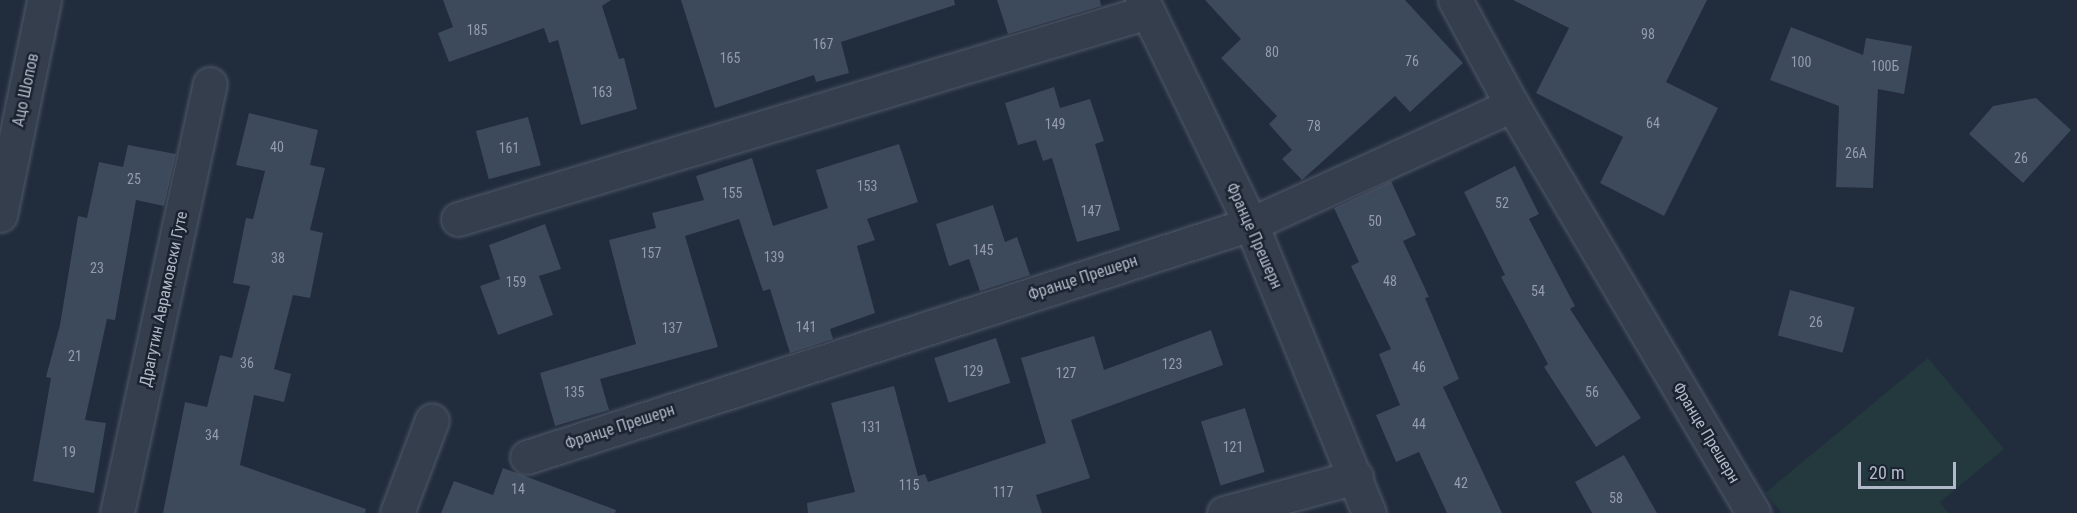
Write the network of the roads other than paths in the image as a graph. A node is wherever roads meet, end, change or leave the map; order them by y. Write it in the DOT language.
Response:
graph roads {
  1 [pos="44,0"];
  2 [pos="1455,0"];
  3 [pos="1145,6"];
  4 [pos="210,84"];
  5 [pos="1512,105"];
  6 [pos="0,215"];
  7 [pos="458,219"];
  8 [pos="1251,224"];
  9 [pos="432,420"];
  10 [pos="527,457"];
  11 [pos="1356,477"];
  12 [pos="117,513"];
  13 [pos="397,513"];
  14 [pos="1224,513"];
  15 [pos="1370,513"];
  16 [pos="1753,513"];
  1 -- 6 [label="street, Ацо Шопов"];
  2 -- 5 [label="street"];
  3 -- 7 [label="street"];
  3 -- 8 [label="street, Францe Прешерн"];
  4 -- 12 [label="street, Драгутин Аврамовски Гуте"];
  5 -- 8 [label="street, Франце Прешерн"];
  5 -- 16 [label="street, Францe Прешерн"];
  8 -- 10 [label="street, Франце Прешерн"];
  8 -- 11 [label="street, Францe Прешерн"];
  9 -- 13 [label="street"];
  11 -- 14 [label="street"];
  11 -- 15 [label="street, Францe Прешерн"];
}
